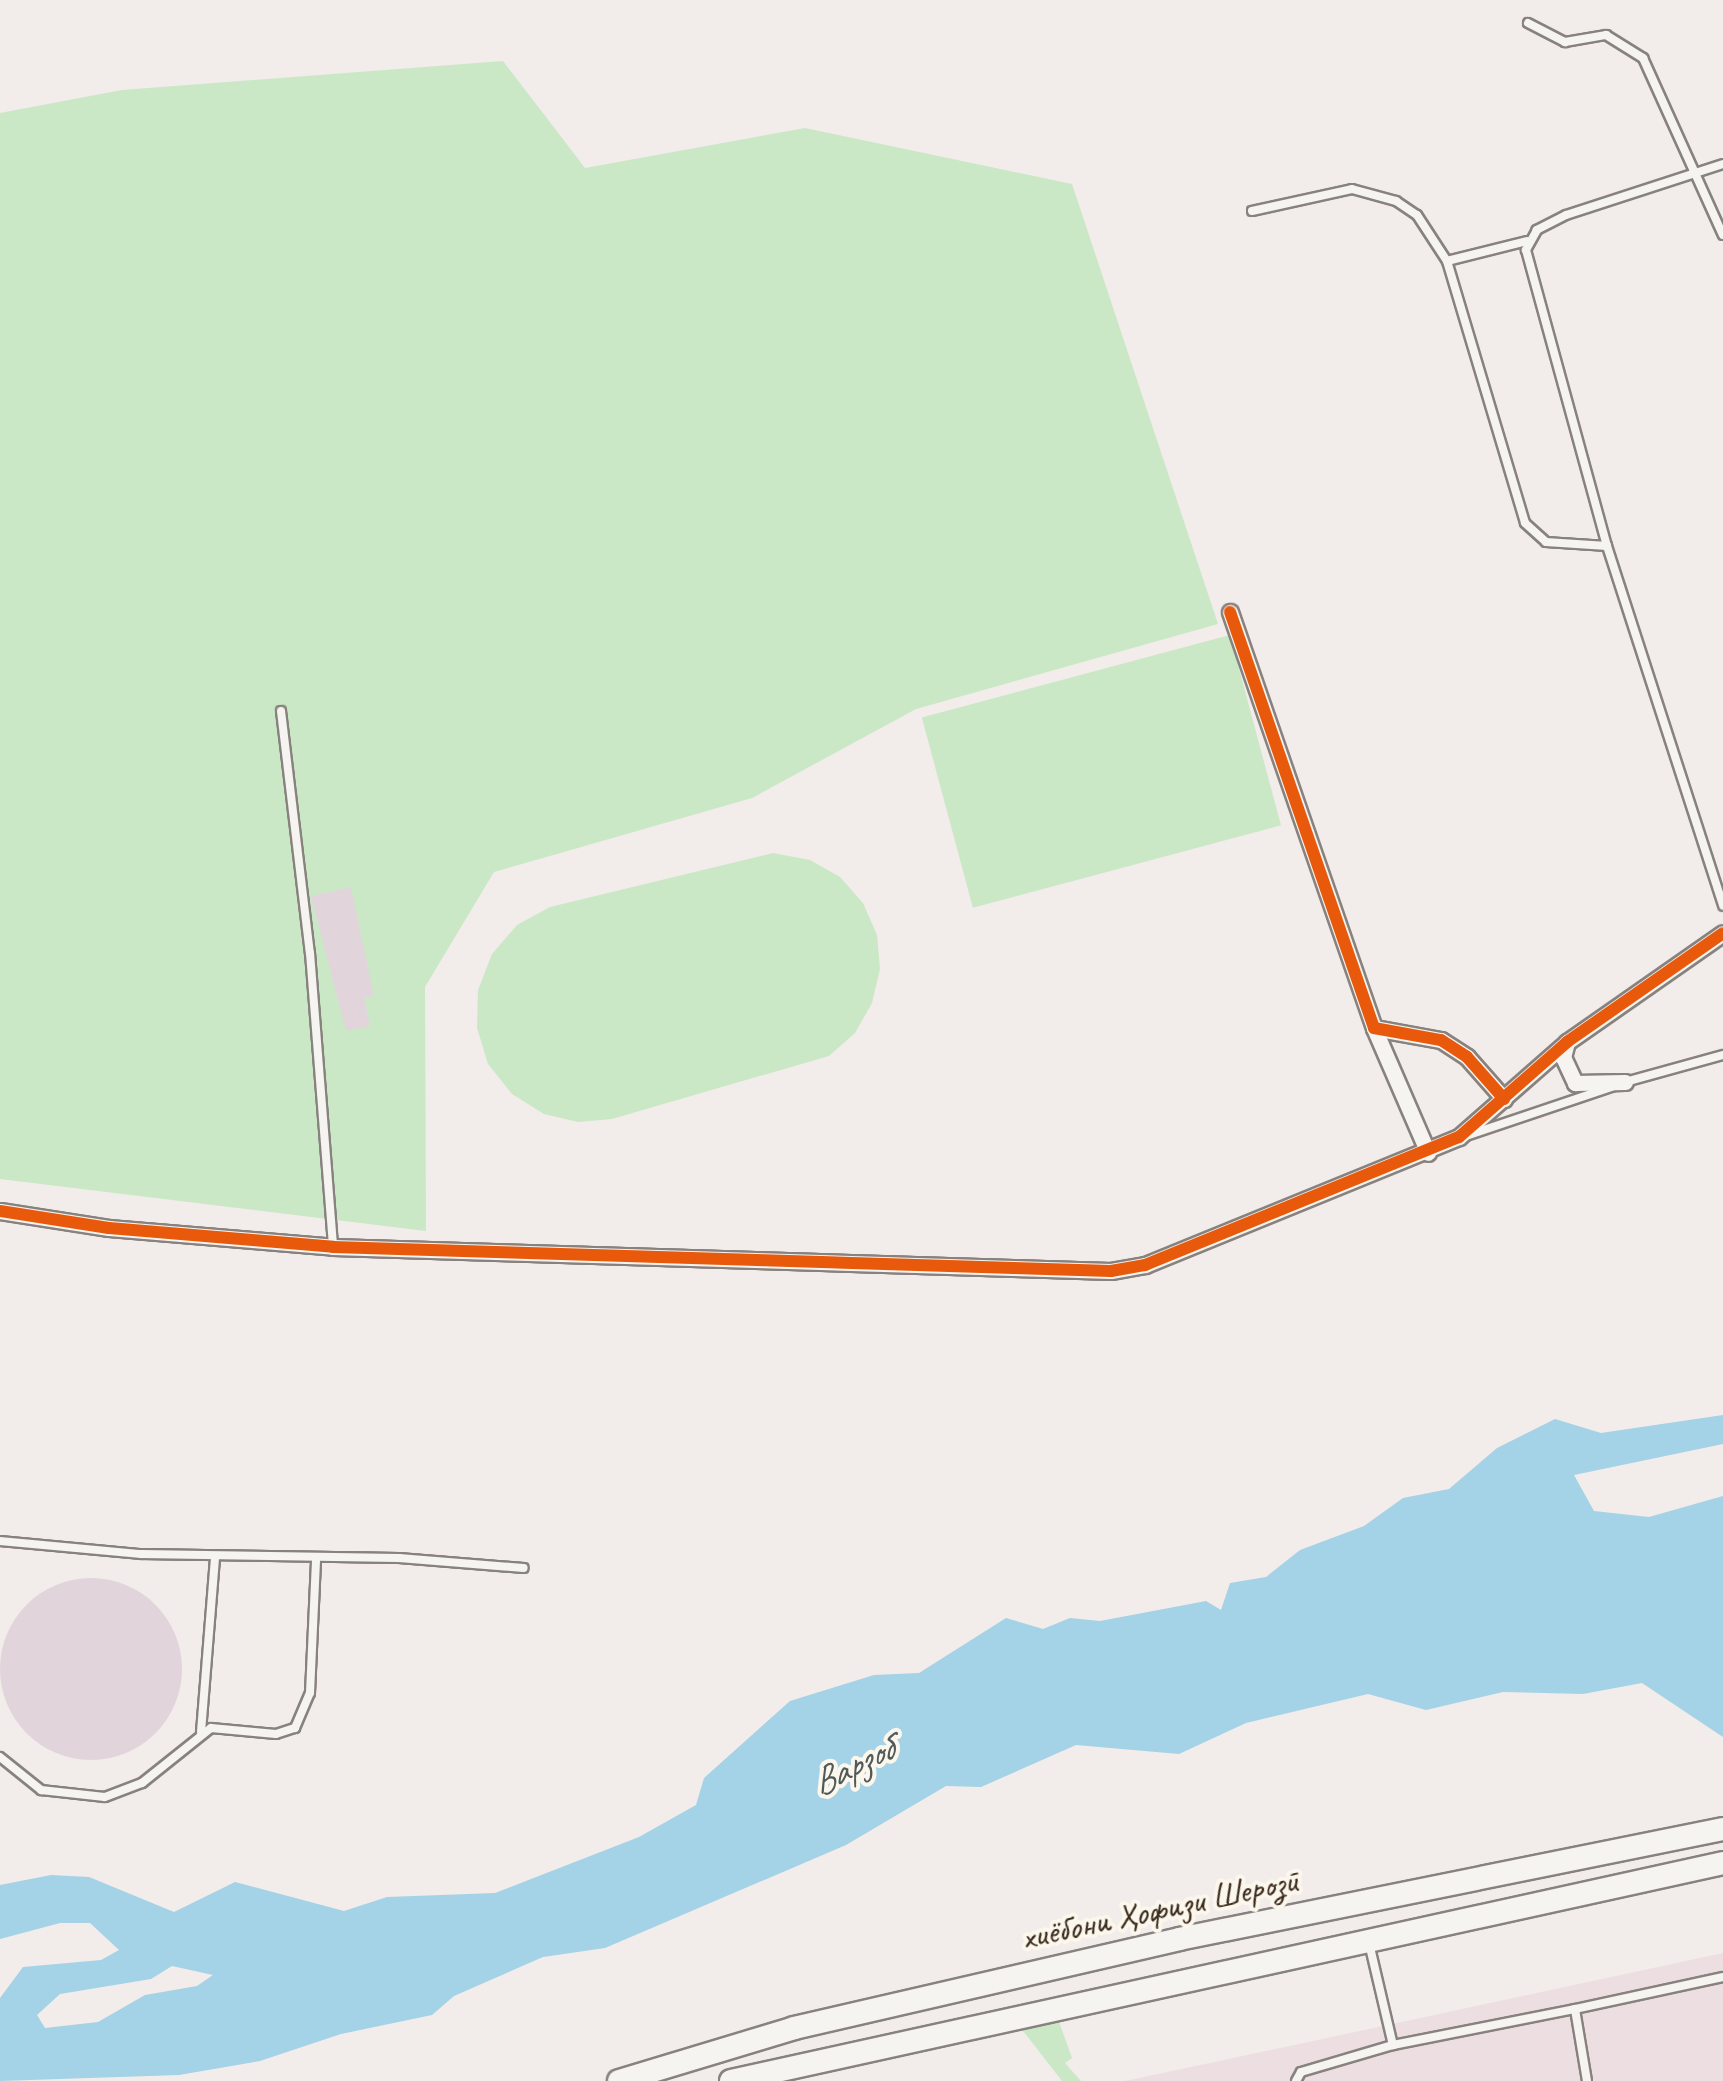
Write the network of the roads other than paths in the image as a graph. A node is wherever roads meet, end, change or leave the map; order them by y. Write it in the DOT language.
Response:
graph roads {
  1 [pos="1528,23"];
  2 [pos="1723,164"];
  3 [pos="1699,172"];
  4 [pos="1252,210"];
  5 [pos="1723,235"];
  6 [pos="1527,241"];
  7 [pos="1447,261"];
  8 [pos="1607,546"];
  9 [pos="1230,612"];
  10 [pos="281,711"];
  11 [pos="1723,906"];
  12 [pos="1723,934"];
  13 [pos="1374,1028"];
  14 [pos="1567,1042"];
  15 [pos="1723,1055"];
  16 [pos="1625,1082"];
  17 [pos="1504,1099"];
  18 [pos="1460,1138"];
  19 [pos="1428,1153"];
  20 [pos="0,1210"];
  21 [pos="333,1247"];
  22 [pos="0,1541"];
  23 [pos="215,1557"];
  24 [pos="316,1560"];
  25 [pos="524,1568"];
  26 [pos="200,1732"];
  27 [pos="0,1757"];
  28 [pos="1723,1829"];
  29 [pos="1723,1864"];
  30 [pos="1368,1938"];
  31 [pos="1723,1977"];
  32 [pos="1575,2009"];
  33 [pos="794,2028"];
  34 [pos="1393,2045"];
  35 [pos="802,2065"];
  36 [pos="618,2081"];
  37 [pos="731,2081"];
  38 [pos="1296,2081"];
  39 [pos="1587,2081"];
  1 -- 3 [label="lane"];
  2 -- 3 [label="lane"];
  3 -- 5 [label="lane"];
  3 -- 6 [label="lane"];
  4 -- 7 [label="lane"];
  6 -- 7 [label="lane"];
  6 -- 8 [label="lane"];
  7 -- 8 [label="lane"];
  8 -- 11 [label="lane"];
  9 -- 13 [label="street"];
  10 -- 21 [label="lane"];
  12 -- 14 [label="street"];
  13 -- 17 [label="street"];
  13 -- 19 [label="street"];
  14 -- 16 [label="street"];
  14 -- 17 [label="street"];
  15 -- 16 [label="lane"];
  16 -- 18 [label="lane"];
  17 -- 18 [label="street"];
  18 -- 19 [label="street"];
  19 -- 21 [label="street"];
  20 -- 21 [label="street"];
  22 -- 23 [label="lane"];
  23 -- 24 [label="lane"];
  23 -- 26 [label="lane"];
  24 -- 25 [label="lane"];
  24 -- 26 [label="lane"];
  26 -- 27 [label="lane"];
  28 -- 33 [label="main road, хиёбони Ҳофизи Шерозӣ"];
  29 -- 30 [label="main road, хиёбони Ҳофизи Шерозӣ"];
  30 -- 34 [label="lane"];
  30 -- 35 [label="main road, хиёбони Ҳофизи Шерозӣ"];
  31 -- 32 [label="lane"];
  32 -- 34 [label="lane"];
  32 -- 39 [label="lane"];
  33 -- 35 [label="main road"];
  33 -- 36 [label="main road, хиёбони Ҳофизи Шерозӣ"];
  34 -- 38 [label="lane"];
  35 -- 37 [label="main road, хиёбони Ҳофизи Шерозӣ"];
}
